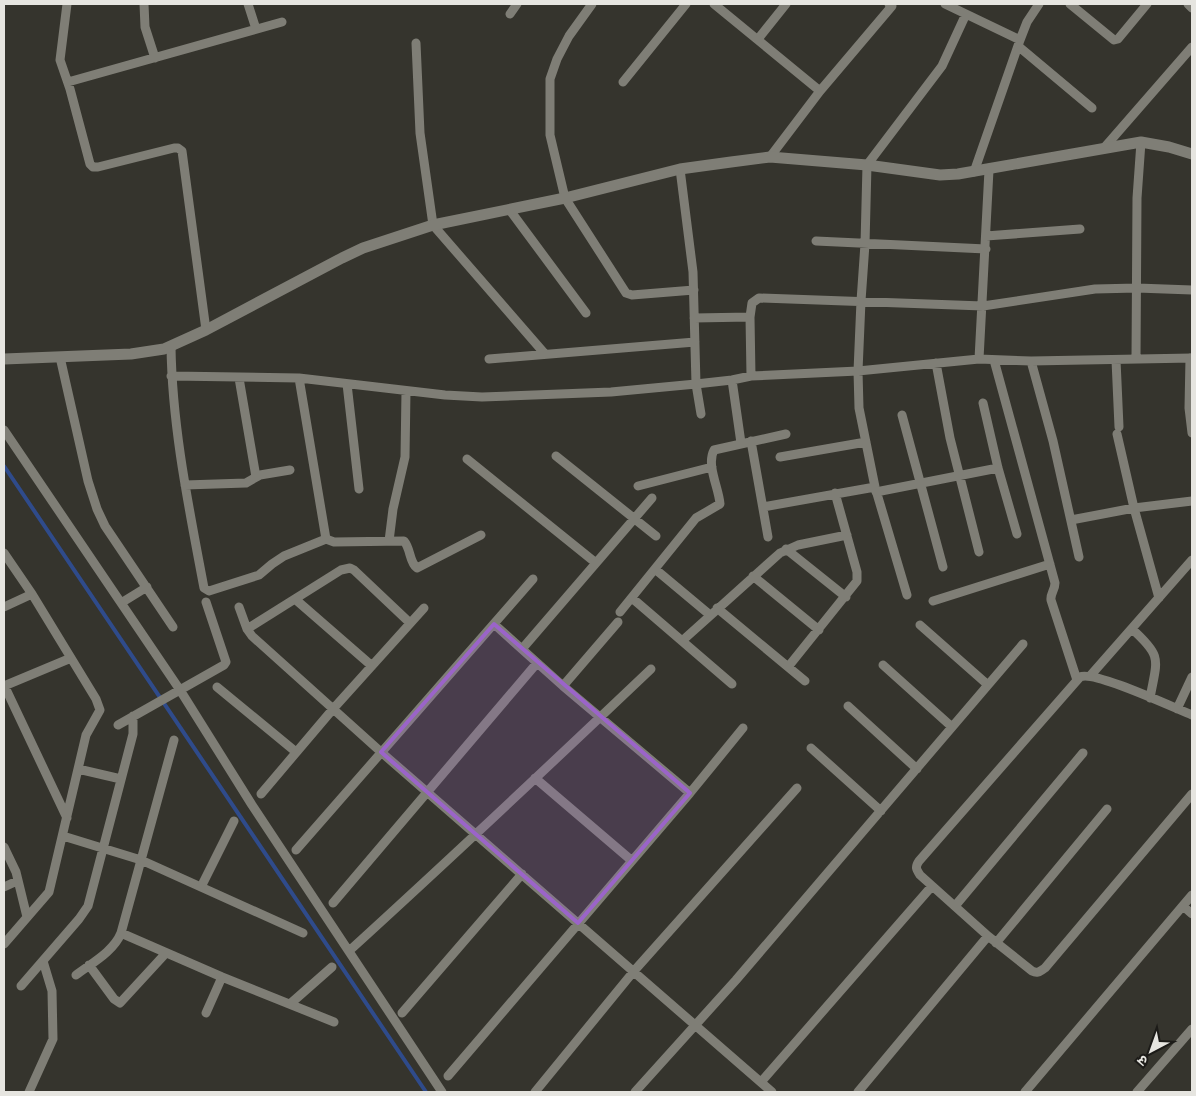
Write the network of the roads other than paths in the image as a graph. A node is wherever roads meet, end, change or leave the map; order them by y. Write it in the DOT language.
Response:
graph roads {
  1 [pos="67,4"];
  2 [pos="144,4"];
  3 [pos="248,4"];
  4 [pos="518,4"];
  5 [pos="592,4"];
  6 [pos="686,4"];
  7 [pos="714,4"];
  8 [pos="786,4"];
  9 [pos="892,4"];
  10 [pos="945,4"];
  11 [pos="1039,4"];
  12 [pos="1147,4"];
  13 [pos="1188,4"];
  14 [pos="1076,6"];
  15 [pos="1192,8"];
  16 [pos="510,14"];
  17 [pos="966,14"];
  18 [pos="282,22"];
  19 [pos="256,29"];
  20 [pos="758,39"];
  21 [pos="416,43"];
  22 [pos="1019,43"];
  23 [pos="1192,47"];
  24 [pos="155,58"];
  25 [pos="68,82"];
  26 [pos="623,82"];
  27 [pos="820,91"];
  28 [pos="1092,108"];
  29 [pos="1141,142"];
  30 [pos="1104,148"];
  31 [pos="1192,154"];
  32 [pos="770,157"];
  33 [pos="867,165"];
  34 [pos="680,169"];
  35 [pos="989,170"];
  36 [pos="974,172"];
  37 [pos="565,198"];
  38 [pos="509,209"];
  39 [pos="433,225"];
  40 [pos="1080,229"];
  41 [pos="986,236"];
  42 [pos="816,240"];
  43 [pos="865,244"];
  44 [pos="986,249"];
  45 [pos="1136,288"];
  46 [pos="694,290"];
  47 [pos="1192,290"];
  48 [pos="860,301"];
  49 [pos="983,306"];
  50 [pos="586,312"];
  51 [pos="750,317"];
  52 [pos="694,318"];
  53 [pos="206,330"];
  54 [pos="694,342"];
  55 [pos="171,346"];
  56 [pos="545,354"];
  57 [pos="60,357"];
  58 [pos="489,358"];
  59 [pos="1191,358"];
  60 [pos="4,359"];
  61 [pos="979,359"];
  62 [pos="1136,359"];
  63 [pos="994,360"];
  64 [pos="1116,360"];
  65 [pos="1031,361"];
  66 [pos="936,363"];
  67 [pos="858,371"];
  68 [pos="171,376"];
  69 [pos="751,376"];
  70 [pos="239,378"];
  71 [pos="299,378"];
  72 [pos="732,380"];
  73 [pos="347,384"];
  74 [pos="696,384"];
  75 [pos="406,391"];
  76 [pos="982,403"];
  77 [pos="700,414"];
  78 [pos="902,415"];
  79 [pos="4,430"];
  80 [pos="1192,433"];
  81 [pos="786,434"];
  82 [pos="751,441"];
  83 [pos="866,442"];
  84 [pos="741,443"];
  85 [pos="556,456"];
  86 [pos="780,457"];
  87 [pos="467,460"];
  88 [pos="712,467"];
  89 [pos="998,468"];
  90 [pos="290,470"];
  91 [pos="959,475"];
  92 [pos="256,478"];
  93 [pos="920,482"];
  94 [pos="186,485"];
  95 [pos="638,486"];
  96 [pos="359,489"];
  97 [pos="875,489"];
  98 [pos="835,493"];
  99 [pos="652,498"];
  100 [pos="1192,501"];
  101 [pos="763,507"];
  102 [pos="1134,508"];
  103 [pos="634,518"];
  104 [pos="1071,520"];
  105 [pos="847,534"];
  106 [pos="1017,534"];
  107 [pos="481,535"];
  108 [pos="656,536"];
  109 [pos="768,537"];
  110 [pos="326,539"];
  111 [pos="389,541"];
  112 [pos="786,550"];
  113 [pos="979,552"];
  114 [pos="4,553"];
  115 [pos="1079,557"];
  116 [pos="1192,560"];
  117 [pos="596,562"];
  118 [pos="1050,564"];
  119 [pos="943,567"];
  120 [pos="655,569"];
  121 [pos="753,576"];
  122 [pos="533,579"];
  123 [pos="147,587"];
  124 [pos="32,594"];
  125 [pos="907,595"];
  126 [pos="846,597"];
  127 [pos="632,598"];
  128 [pos="1159,598"];
  129 [pos="295,599"];
  130 [pos="933,601"];
  131 [pos="206,602"];
  132 [pos="121,603"];
  133 [pos="4,607"];
  134 [pos="239,607"];
  135 [pos="424,608"];
  136 [pos="717,608"];
  137 [pos="710,615"];
  138 [pos="410,623"];
  139 [pos="494,624"];
  140 [pos="920,625"];
  141 [pos="173,627"];
  142 [pos="247,629"];
  143 [pos="1132,629"];
  144 [pos="819,630"];
  145 [pos="682,640"];
  146 [pos="1023,644"];
  147 [pos="522,649"];
  148 [pos="71,658"];
  149 [pos="537,663"];
  150 [pos="883,665"];
  151 [pos="372,666"];
  152 [pos="788,667"];
  153 [pos="651,669"];
  154 [pos="1090,676"];
  155 [pos="1192,677"];
  156 [pos="1077,680"];
  157 [pos="805,681"];
  158 [pos="732,684"];
  159 [pos="988,685"];
  160 [pos="4,686"];
  161 [pos="563,686"];
  162 [pos="217,687"];
  163 [pos="178,691"];
  164 [pos="1150,698"];
  165 [pos="848,706"];
  166 [pos="333,709"];
  167 [pos="1177,709"];
  168 [pos="1192,715"];
  169 [pos="133,716"];
  170 [pos="600,718"];
  171 [pos="118,724"];
  172 [pos="952,727"];
  173 [pos="743,728"];
  174 [pos="174,740"];
  175 [pos="811,748"];
  176 [pos="296,752"];
  177 [pos="381,752"];
  178 [pos="1083,753"];
  179 [pos="78,769"];
  180 [pos="917,769"];
  181 [pos="535,778"];
  182 [pos="121,779"];
  183 [pos="797,788"];
  184 [pos="428,792"];
  185 [pos="690,793"];
  186 [pos="261,794"];
  187 [pos="1192,794"];
  188 [pos="1107,809"];
  189 [pos="881,811"];
  190 [pos="67,818"];
  191 [pos="234,821"];
  192 [pos="477,834"];
  193 [pos="63,836"];
  194 [pos="4,847"];
  195 [pos="104,847"];
  196 [pos="296,850"];
  197 [pos="141,860"];
  198 [pos="631,860"];
  199 [pos="522,874"];
  200 [pos="18,881"];
  201 [pos="932,886"];
  202 [pos="4,887"];
  203 [pos="201,887"];
  204 [pos="1192,895"];
  205 [pos="333,903"];
  206 [pos="955,906"];
  207 [pos="1183,906"];
  208 [pos="1192,914"];
  209 [pos="27,917"];
  210 [pos="578,923"];
  211 [pos="121,933"];
  212 [pos="303,933"];
  213 [pos="988,936"];
  214 [pos="996,943"];
  215 [pos="4,944"];
  216 [pos="349,951"];
  217 [pos="166,952"];
  218 [pos="43,961"];
  219 [pos="89,965"];
  220 [pos="332,967"];
  221 [pos="634,971"];
  222 [pos="76,975"];
  223 [pos="222,977"];
  224 [pos="21,986"];
  225 [pos="290,1004"];
  226 [pos="206,1013"];
  227 [pos="402,1013"];
  228 [pos="334,1022"];
  229 [pos="695,1026"];
  230 [pos="1192,1029"];
  231 [pos="448,1076"];
  232 [pos="761,1082"];
  233 [pos="29,1092"];
  234 [pos="442,1092"];
  235 [pos="535,1092"];
  236 [pos="635,1092"];
  237 [pos="772,1092"];
  238 [pos="858,1092"];
  239 [pos="1025,1092"];
  240 [pos="1137,1092"];
  1 -- 25 [label="street"];
  2 -- 24 [label="street"];
  3 -- 19 [label="street"];
  4 -- 16 [label="street"];
  5 -- 37 [label="street"];
  6 -- 26 [label="street"];
  7 -- 20 [label="street"];
  8 -- 20 [label="street"];
  9 -- 27 [label="street"];
  10 -- 17 [label="street"];
  11 -- 22 [label="street"];
  12 -- 14 [label="street"];
  13 -- 15 [label="street"];
  17 -- 22 [label="street"];
  17 -- 33 [label="street"];
  18 -- 19 [label="street"];
  19 -- 24 [label="street"];
  20 -- 27 [label="street"];
  21 -- 39 [label="street"];
  22 -- 28 [label="street"];
  22 -- 36 [label="street"];
  23 -- 30 [label="street"];
  24 -- 25 [label="street"];
  25 -- 53 [label="street"];
  27 -- 32 [label="street"];
  29 -- 30 [label="street"];
  29 -- 31 [label="street"];
  29 -- 45 [label="street"];
  30 -- 35 [label="street"];
  32 -- 33 [label="street"];
  32 -- 34 [label="street"];
  33 -- 36 [label="street"];
  33 -- 43 [label="street"];
  34 -- 37 [label="street"];
  34 -- 46 [label="street"];
  35 -- 36 [label="street"];
  35 -- 41 [label="street"];
  37 -- 38 [label="street"];
  37 -- 46 [label="street"];
  38 -- 39 [label="street"];
  38 -- 50 [label="street"];
  39 -- 53 [label="street"];
  39 -- 56 [label="street"];
  40 -- 41 [label="street"];
  41 -- 44 [label="street"];
  42 -- 43 [label="street"];
  43 -- 44 [label="street"];
  43 -- 48 [label="street"];
  44 -- 49 [label="street"];
  45 -- 47 [label="street"];
  45 -- 49 [label="street"];
  45 -- 62 [label="street"];
  46 -- 52 [label="street"];
  48 -- 49 [label="street"];
  48 -- 51 [label="street"];
  48 -- 67 [label="street"];
  49 -- 61 [label="street"];
  51 -- 52 [label="street"];
  51 -- 69 [label="street"];
  52 -- 54 [label="street"];
  53 -- 55 [label="street"];
  54 -- 56 [label="street"];
  54 -- 74 [label="street"];
  55 -- 57 [label="street"];
  55 -- 68 [label="street"];
  56 -- 58 [label="street"];
  57 -- 60 [label="street"];
  57 -- 123 [label="street"];
  59 -- 62 [label="street"];
  59 -- 80 [label="street"];
  61 -- 63 [label="street"];
  61 -- 66 [label="street"];
  62 -- 64 [label="street"];
  63 -- 65 [label="street"];
  63 -- 118 [label="street"];
  64 -- 65 [label="street"];
  64 -- 102 [label="street"];
  65 -- 104 [label="street"];
  66 -- 67 [label="street"];
  66 -- 91 [label="street"];
  67 -- 69 [label="street"];
  67 -- 83 [label="street"];
  68 -- 70 [label="street"];
  68 -- 94 [label="street"];
  69 -- 72 [label="street"];
  70 -- 71 [label="street"];
  70 -- 92 [label="street"];
  71 -- 73 [label="street"];
  71 -- 110 [label="street"];
  72 -- 74 [label="street"];
  72 -- 84 [label="street"];
  73 -- 75 [label="street"];
  73 -- 96 [label="street"];
  74 -- 75 [label="street"];
  74 -- 77 [label="street"];
  75 -- 111 [label="street"];
  76 -- 89 [label="street"];
  78 -- 93 [label="street"];
  79 -- 132 [label="street"];
  81 -- 82 [label="street"];
  82 -- 84 [label="street"];
  82 -- 101 [label="street"];
  83 -- 86 [label="street"];
  83 -- 97 [label="street"];
  84 -- 88 [label="street"];
  85 -- 103 [label="street"];
  87 -- 117 [label="street"];
  88 -- 95 [label="street"];
  88 -- 120 [label="street"];
  89 -- 91 [label="street"];
  89 -- 106 [label="street"];
  90 -- 92 [label="street"];
  91 -- 93 [label="street"];
  91 -- 113 [label="street"];
  92 -- 94 [label="street"];
  93 -- 97 [label="street"];
  93 -- 119 [label="street"];
  94 -- 110 [label="street"];
  97 -- 98 [label="street"];
  97 -- 125 [label="street"];
  98 -- 101 [label="street"];
  98 -- 105 [label="street"];
  99 -- 103 [label="street"];
  100 -- 102 [label="street"];
  101 -- 109 [label="street"];
  102 -- 104 [label="street"];
  102 -- 128 [label="street"];
  103 -- 108 [label="street"];
  103 -- 117 [label="street"];
  104 -- 115 [label="street"];
  105 -- 112 [label="street"];
  105 -- 126 [label="street"];
  107 -- 111 [label="street"];
  110 -- 111 [label="street"];
  112 -- 121 [label="street"];
  112 -- 126 [label="street"];
  114 -- 124 [label="street"];
  116 -- 128 [label="street"];
  117 -- 147 [label="street"];
  118 -- 130 [label="street"];
  118 -- 156 [label="street"];
  120 -- 127 [label="street"];
  120 -- 137 [label="street"];
  121 -- 136 [label="street"];
  121 -- 144 [label="street"];
  122 -- 139 [label="street"];
  123 -- 132 [label="street"];
  123 -- 141 [label="street"];
  124 -- 133 [label="street"];
  124 -- 148 [label="street"];
  126 -- 144 [label="street"];
  127 -- 145 [label="street"];
  127 -- 161 [label="street"];
  128 -- 143 [label="street"];
  129 -- 138 [label="street"];
  129 -- 142 [label="street"];
  129 -- 151 [label="street"];
  131 -- 163 [label="street"];
  132 -- 163 [label="street"];
  134 -- 142 [label="street"];
  135 -- 138 [label="street"];
  136 -- 137 [label="street"];
  136 -- 152 [label="street"];
  137 -- 145 [label="street"];
  138 -- 151 [label="street"];
  139 -- 147 [label="street"];
  139 -- 177 [label="street"];
  140 -- 159 [label="street"];
  142 -- 166 [label="street"];
  143 -- 154 [label="street"];
  143 -- 164 [label="street"];
  144 -- 152 [label="street"];
  145 -- 158 [label="street"];
  146 -- 159 [label="street"];
  147 -- 149 [label="street"];
  148 -- 160 [label="street"];
  148 -- 179 [label="street"];
  149 -- 161 [label="street"];
  149 -- 184 [label="street"];
  150 -- 172 [label="street"];
  151 -- 166 [label="street"];
  152 -- 157 [label="street"];
  153 -- 170 [label="street"];
  154 -- 156 [label="street"];
  154 -- 164 [label="street"];
  155 -- 167 [label="street"];
  156 -- 201 [label="street"];
  159 -- 172 [label="street"];
  160 -- 190 [label="street"];
  161 -- 170 [label="street"];
  162 -- 176 [label="street"];
  163 -- 169 [label="street"];
  163 -- 216 [label="street"];
  164 -- 167 [label="street"];
  165 -- 180 [label="street"];
  166 -- 176 [label="street"];
  166 -- 177 [label="street"];
  167 -- 168 [label="street"];
  169 -- 171 [label="street"];
  169 -- 182 [label="street"];
  170 -- 181 [label="street"];
  170 -- 185 [label="street"];
  172 -- 180 [label="street"];
  173 -- 185 [label="street"];
  174 -- 197 [label="street"];
  175 -- 189 [label="street"];
  176 -- 186 [label="street"];
  177 -- 184 [label="street"];
  177 -- 196 [label="street"];
  178 -- 206 [label="street"];
  179 -- 182 [label="street"];
  179 -- 190 [label="street"];
  180 -- 189 [label="street"];
  181 -- 192 [label="street"];
  181 -- 198 [label="street"];
  182 -- 195 [label="street"];
  183 -- 221 [label="street"];
  184 -- 192 [label="street"];
  184 -- 205 [label="street"];
  185 -- 198 [label="street"];
  187 -- 214 [label="street"];
  188 -- 214 [label="street"];
  189 -- 229 [label="street"];
  190 -- 193 [label="street"];
  191 -- 203 [label="street"];
  192 -- 199 [label="street"];
  192 -- 216 [label="street"];
  193 -- 195 [label="street"];
  193 -- 209 [label="street"];
  194 -- 200 [label="street"];
  195 -- 197 [label="street"];
  195 -- 218 [label="street"];
  197 -- 203 [label="street"];
  197 -- 211 [label="street"];
  198 -- 210 [label="street"];
  199 -- 210 [label="street"];
  199 -- 227 [label="street"];
  200 -- 202 [label="street"];
  200 -- 209 [label="street"];
  201 -- 206 [label="street"];
  201 -- 232 [label="street"];
  203 -- 212 [label="street"];
  204 -- 207 [label="street"];
  206 -- 213 [label="street"];
  207 -- 208 [label="street"];
  207 -- 239 [label="street"];
  209 -- 215 [label="street"];
  210 -- 221 [label="street"];
  210 -- 231 [label="street"];
  211 -- 217 [label="street"];
  211 -- 219 [label="street"];
  213 -- 214 [label="street"];
  213 -- 238 [label="street"];
  216 -- 234 [label="street"];
  217 -- 219 [label="street"];
  217 -- 223 [label="street"];
  218 -- 224 [label="street"];
  218 -- 233 [label="street"];
  219 -- 222 [label="street"];
  220 -- 225 [label="street"];
  221 -- 229 [label="street"];
  221 -- 235 [label="street"];
  223 -- 225 [label="street"];
  223 -- 226 [label="street"];
  225 -- 228 [label="street"];
  229 -- 232 [label="street"];
  229 -- 236 [label="street"];
  230 -- 240 [label="street"];
  232 -- 237 [label="street"];
}
